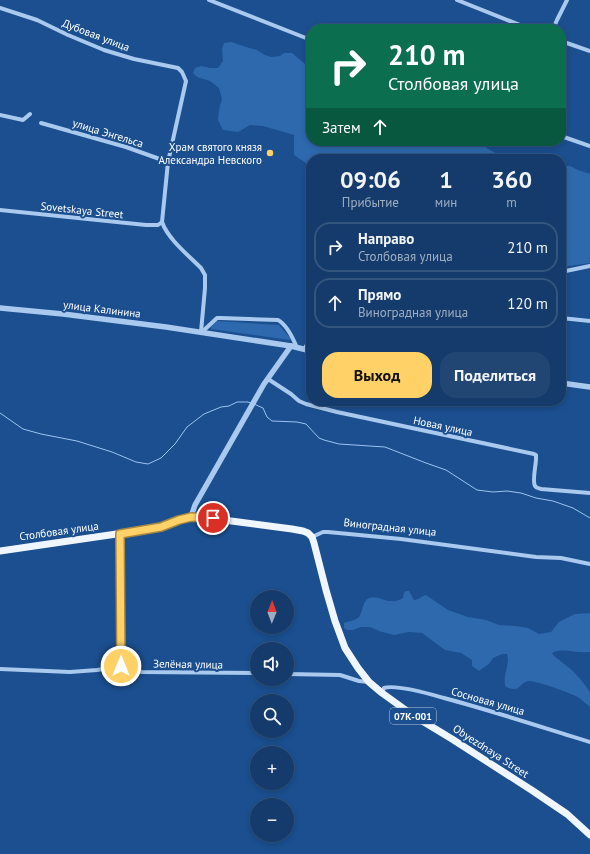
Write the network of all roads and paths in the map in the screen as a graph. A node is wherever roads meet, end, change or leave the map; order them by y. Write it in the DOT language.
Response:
graph roads {
  1 [pos="209,0"];
  2 [pos="457,0"];
  3 [pos="567,0"];
  4 [pos="0,8"];
  5 [pos="517,24"];
  6 [pos="555,24"];
  7 [pos="306,38"];
  8 [pos="566,43"];
  9 [pos="590,51"];
  10 [pos="30,114"];
  11 [pos="0,115"];
  12 [pos="41,123"];
  13 [pos="566,138"];
  14 [pos="590,146"];
  15 [pos="168,162"];
  16 [pos="0,210"];
  17 [pos="162,222"];
  18 [pos="590,266"];
  19 [pos="566,271"];
  20 [pos="0,308"];
  21 [pos="566,319"];
  22 [pos="590,321"];
  23 [pos="202,332"];
  24 [pos="306,346"];
  25 [pos="294,347"];
  26 [pos="304,349"];
  27 [pos="268,378"];
  28 [pos="566,384"];
  29 [pos="590,386"];
  30 [pos="306,404"];
  31 [pos="314,406"];
  32 [pos="590,493"];
  33 [pos="191,517"];
  34 [pos="120,534"];
  35 [pos="312,537"];
  36 [pos="0,551"];
  37 [pos="590,564"];
  38 [pos="121,666"];
  39 [pos="0,669"];
  40 [pos="250,673"];
  41 [pos="294,674"];
  42 [pos="369,682"];
  43 [pos="382,693"];
  44 [pos="590,742"];
  45 [pos="590,835"];
  1 -- 7 [label="street"];
  2 -- 5 [label="street"];
  3 -- 6 [label="street"];
  4 -- 15 [label="street, Дубовая улица"];
  8 -- 9 [label="street"];
  10 -- 11 [label="street"];
  12 -- 15 [label="street, улица Энгельса"];
  13 -- 14 [label="street"];
  15 -- 17 [label="street"];
  16 -- 17 [label="street, Sovetskaya Street"];
  17 -- 23 [label="street"];
  18 -- 19 [label="street"];
  20 -- 23 [label="street, улица Калинина"];
  21 -- 22 [label="street"];
  23 -- 25 [label="street, улица Калинина"];
  23 -- 25 [label="street"];
  24 -- 26 [label="street"];
  25 -- 26 [label="street, улица Калинина"];
  25 -- 27 [label="street"];
  27 -- 30 [label="street, Новая улица"];
  27 -- 33 [label="street"];
  28 -- 29 [label="street"];
  31 -- 32 [label="street, Новая улица"];
  33 -- 34 [label="main road, Столбовая улица"];
  33 -- 35 [label="main road"];
  34 -- 36 [label="main road, Столбовая улица"];
  34 -- 38 [label="street"];
  35 -- 37 [label="street, Виноградная улица"];
  35 -- 42 [label="main road, Obyezdnaya Street / 07К-001"];
  38 -- 39 [label="street, Зелёная улица"];
  38 -- 40 [label="street, Зелёная улица"];
  41 -- 42 [label="street"];
  42 -- 43 [label="main road, Obyezdnaya Street / 07К-001"];
  43 -- 44 [label="street, Сосновая улица"];
  43 -- 45 [label="main road, Obyezdnaya Street / 07К-001"];
}
